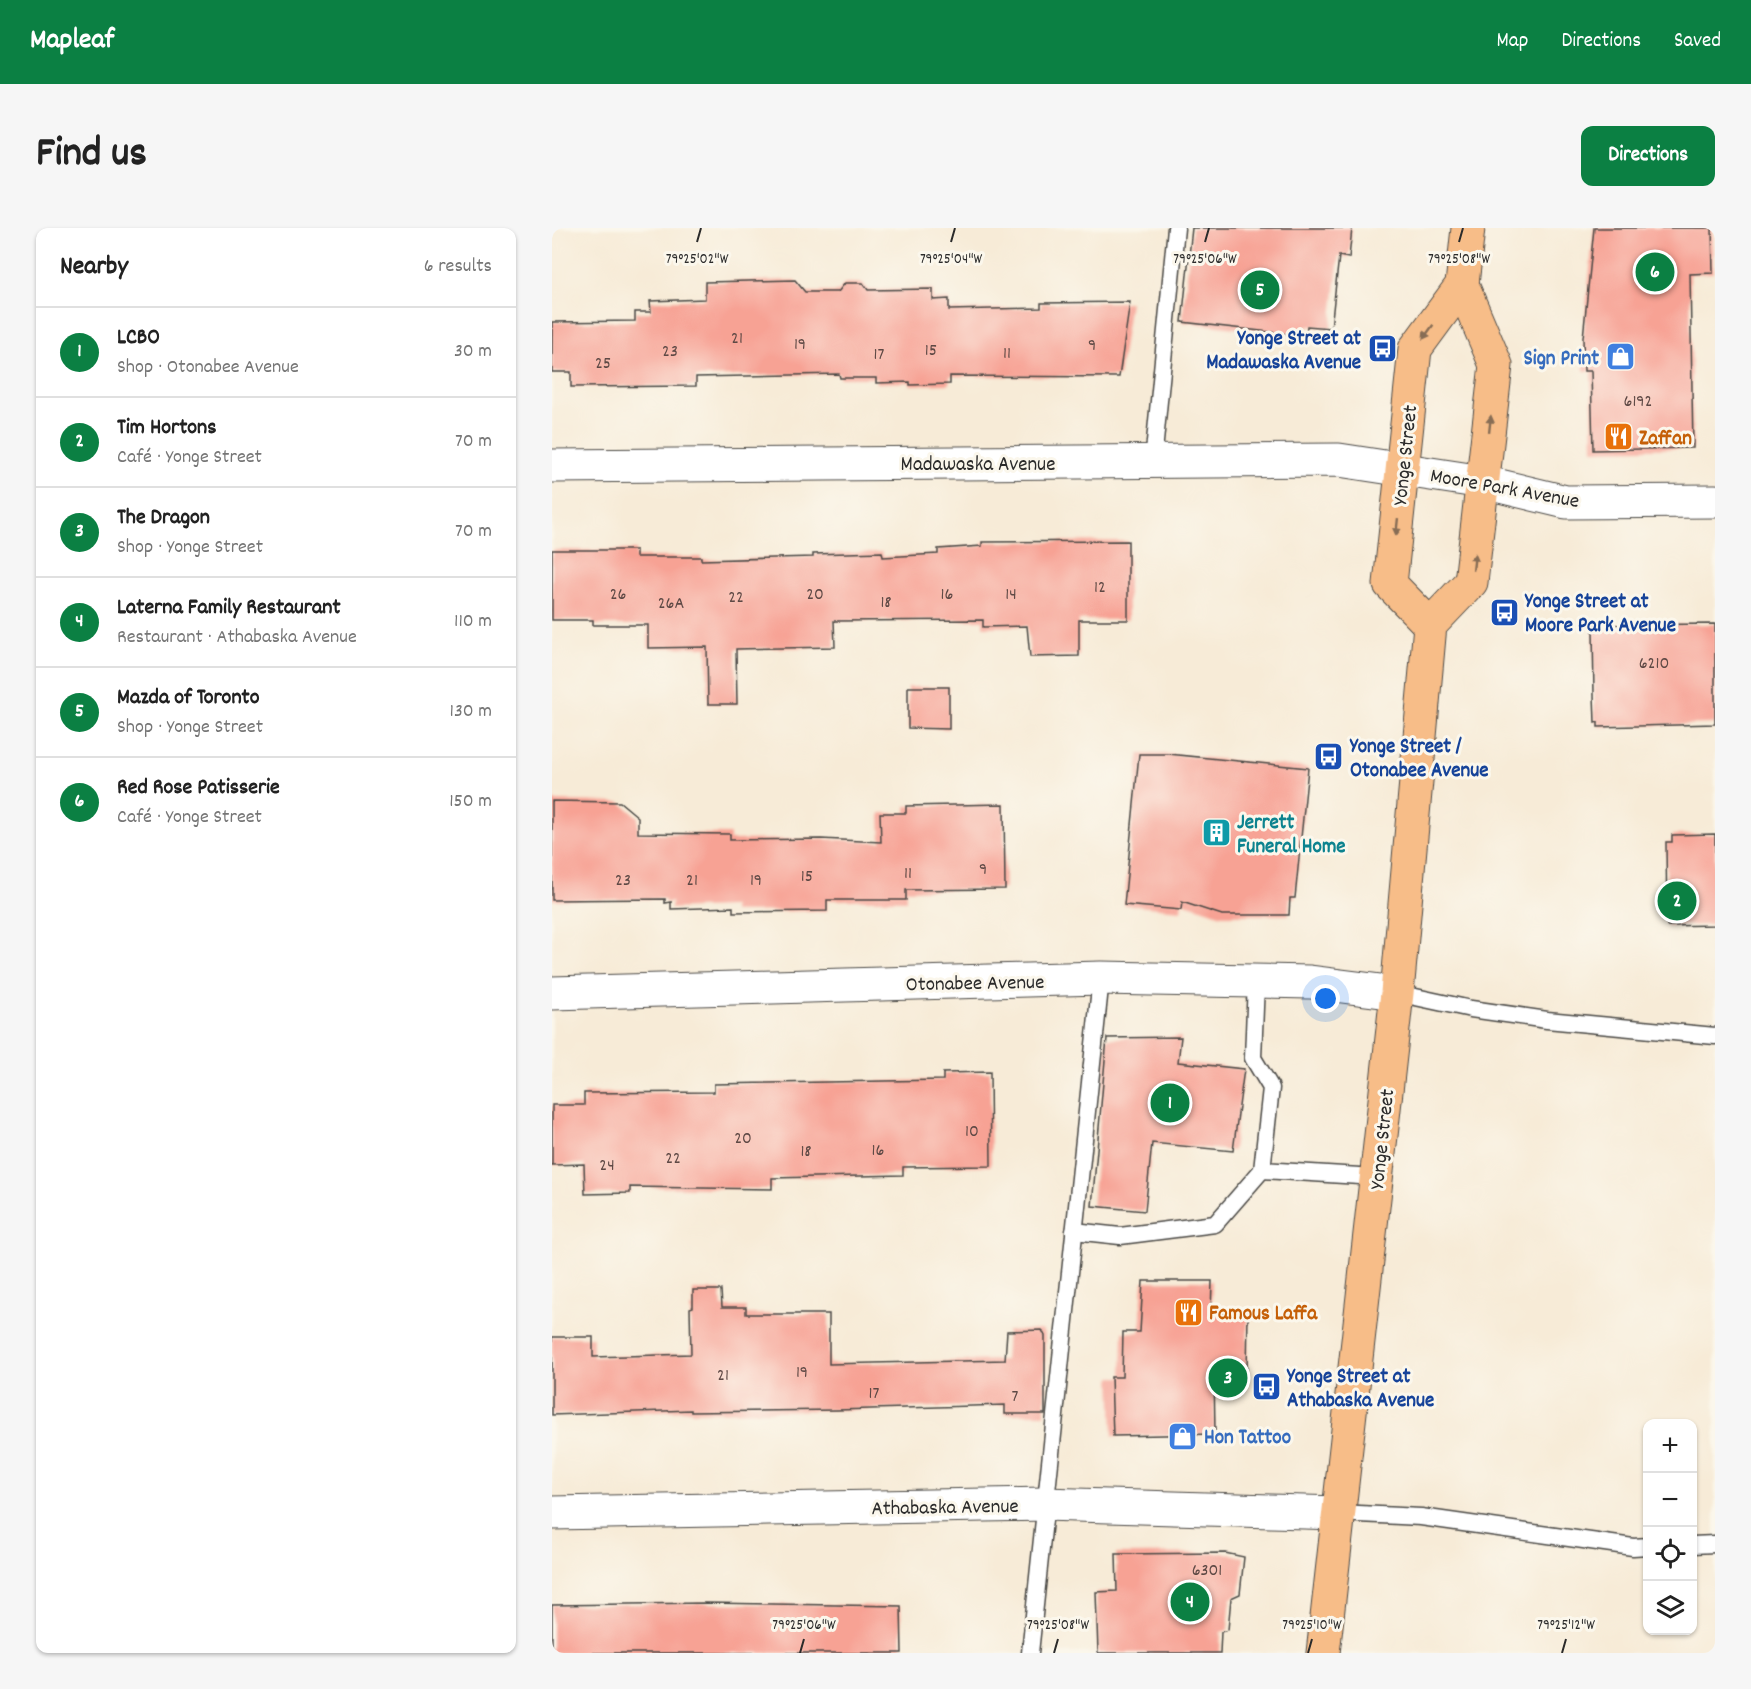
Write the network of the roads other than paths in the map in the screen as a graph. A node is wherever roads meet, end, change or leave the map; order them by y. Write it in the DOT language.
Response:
graph roads {
  1 [pos="1176,228"];
  2 [pos="1468,228"];
  3 [pos="1462,285"];
  4 [pos="1153,462"];
  5 [pos="552,466"];
  6 [pos="1403,469"];
  7 [pos="1483,482"];
  8 [pos="1715,501"];
  9 [pos="1430,625"];
  10 [pos="1101,978"];
  11 [pos="1256,982"];
  12 [pos="552,993"];
  13 [pos="1397,993"];
  14 [pos="1715,1036"];
  15 [pos="1262,1170"];
  16 [pos="1376,1177"];
  17 [pos="1074,1231"];
  18 [pos="1044,1504"];
  19 [pos="1338,1512"];
  20 [pos="552,1513"];
  21 [pos="1715,1544"];
  22 [pos="1697,1545"];
  23 [pos="1643,1546"];
  24 [pos="1030,1653"];
  25 [pos="1323,1653"];
  1 -- 4 [label="lane"];
  2 -- 3 [label="main road"];
  3 -- 6 [label="main road, Yonge Street, one-way"];
  7 -- 3 [label="main road, one-way"];
  4 -- 5 [label="street, Madawaska Avenue"];
  4 -- 6 [label="street, Madawaska Avenue"];
  6 -- 7 [label="street, Moore Park Avenue"];
  6 -- 9 [label="main road, Yonge Street, one-way"];
  7 -- 8 [label="street, Moore Park Avenue"];
  9 -- 7 [label="main road, one-way"];
  9 -- 13 [label="main road, Yonge Street"];
  10 -- 11 [label="street, Otonabee Avenue"];
  10 -- 12 [label="street, Otonabee Avenue"];
  10 -- 17 [label="lane"];
  11 -- 13 [label="street, Otonabee Avenue"];
  11 -- 15 [label="lane"];
  13 -- 14 [label="lane"];
  13 -- 16 [label="main road, Yonge Street"];
  15 -- 16 [label="lane"];
  15 -- 17 [label="lane"];
  16 -- 19 [label="main road, Yonge Street"];
  17 -- 18 [label="lane"];
  18 -- 19 [label="street, Athabaska Avenue"];
  18 -- 20 [label="street, Athabaska Avenue"];
  18 -- 24 [label="lane"];
  19 -- 23 [label="lane"];
  19 -- 25 [label="main road, Yonge Street"];
  21 -- 22 [label="lane"];
}
